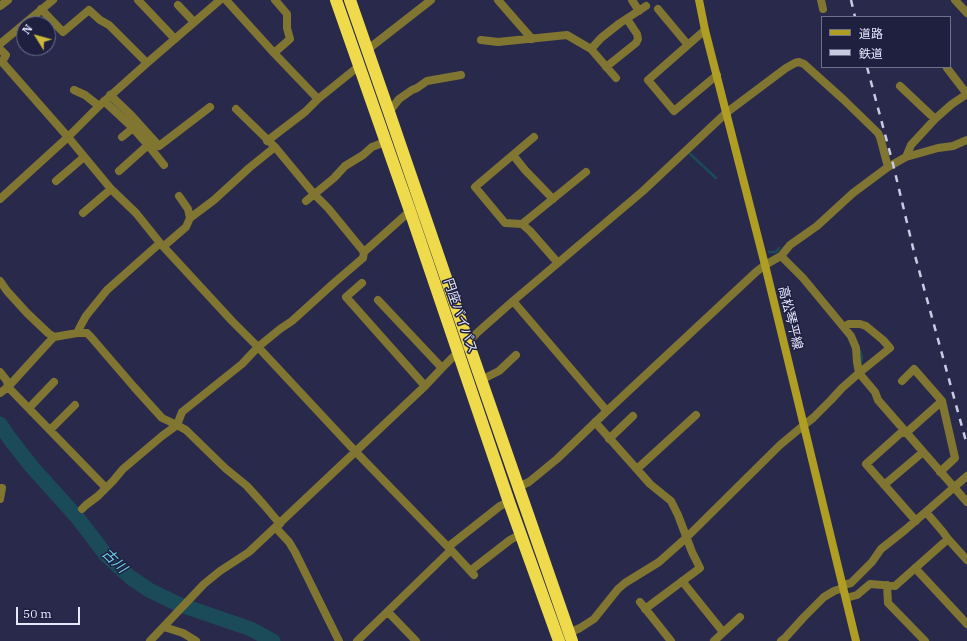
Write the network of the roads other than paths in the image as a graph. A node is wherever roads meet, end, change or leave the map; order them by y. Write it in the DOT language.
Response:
graph roads {
  1 [pos="8,0"];
  2 [pos="53,0"];
  3 [pos="138,0"];
  4 [pos="226,0"];
  5 [pos="275,0"];
  6 [pos="336,0"];
  7 [pos="350,0"];
  8 [pos="431,0"];
  9 [pos="498,0"];
  10 [pos="632,0"];
  11 [pos="699,0"];
  12 [pos="821,0"];
  13 [pos="955,0"];
  14 [pos="216,1"];
  15 [pos="178,5"];
  16 [pos="0,6"];
  17 [pos="646,6"];
  18 [pos="41,9"];
  19 [pos="658,9"];
  20 [pos="823,9"];
  21 [pos="638,11"];
  22 [pos="967,13"];
  23 [pos="627,19"];
  24 [pos="194,22"];
  25 [pos="705,30"];
  26 [pos="175,39"];
  27 [pos="532,39"];
  28 [pos="481,40"];
  29 [pos="0,44"];
  30 [pos="688,45"];
  31 [pos="0,49"];
  32 [pos="591,49"];
  33 [pos="367,50"];
  34 [pos="274,53"];
  35 [pos="147,63"];
  36 [pos="359,66"];
  37 [pos="606,67"];
  38 [pos="947,68"];
  39 [pos="461,75"];
  40 [pos="717,75"];
  41 [pos="616,78"];
  42 [pos="900,86"];
  43 [pos="74,90"];
  44 [pos="967,94"];
  45 [pos="110,95"];
  46 [pos="318,99"];
  47 [pos="101,104"];
  48 [pos="210,107"];
  49 [pos="236,109"];
  50 [pos="389,112"];
  51 [pos="726,113"];
  52 [pos="935,119"];
  53 [pos="133,128"];
  54 [pos="68,137"];
  55 [pos="122,137"];
  56 [pos="534,137"];
  57 [pos="267,140"];
  58 [pos="967,140"];
  59 [pos="385,142"];
  60 [pos="148,145"];
  61 [pos="274,147"];
  62 [pos="513,155"];
  63 [pos="84,156"];
  64 [pos="906,157"];
  65 [pos="164,165"];
  66 [pos="888,167"];
  67 [pos="119,171"];
  68 [pos="586,172"];
  69 [pos="56,182"];
  70 [pos="112,189"];
  71 [pos="314,194"];
  72 [pos="179,196"];
  73 [pos="553,199"];
  74 [pos="0,200"];
  75 [pos="306,201"];
  76 [pos="410,211"];
  77 [pos="83,213"];
  78 [pos="190,218"];
  79 [pos="522,224"];
  80 [pos="162,244"];
  81 [pos="364,252"];
  82 [pos="781,256"];
  83 [pos="558,263"];
  84 [pos="765,265"];
  85 [pos="0,281"];
  86 [pos="362,283"];
  87 [pos="378,300"];
  88 [pos="513,301"];
  89 [pos="844,327"];
  90 [pos="77,333"];
  91 [pos="54,337"];
  92 [pos="468,342"];
  93 [pos="258,347"];
  94 [pos="458,352"];
  95 [pos="516,355"];
  96 [pos="442,368"];
  97 [pos="0,372"];
  98 [pos="859,373"];
  99 [pos="481,380"];
  100 [pos="902,381"];
  101 [pos="54,382"];
  102 [pos="425,386"];
  103 [pos="8,387"];
  104 [pos="0,393"];
  105 [pos="942,401"];
  106 [pos="75,405"];
  107 [pos="29,408"];
  108 [pos="607,411"];
  109 [pos="696,415"];
  110 [pos="633,416"];
  111 [pos="595,422"];
  112 [pos="177,424"];
  113 [pos="804,425"];
  114 [pos="50,430"];
  115 [pos="905,432"];
  116 [pos="609,439"];
  117 [pos="355,451"];
  118 [pos="922,452"];
  119 [pos="637,469"];
  120 [pos="940,472"];
  121 [pos="967,476"];
  122 [pos="884,485"];
  123 [pos="518,487"];
  124 [pos="2,488"];
  125 [pos="106,488"];
  126 [pos="954,488"];
  127 [pos="0,499"];
  128 [pos="509,502"];
  129 [pos="967,502"];
  130 [pos="82,510"];
  131 [pos="926,512"];
  132 [pos="916,521"];
  133 [pos="278,526"];
  134 [pos="521,534"];
  135 [pos="686,538"];
  136 [pos="948,539"];
  137 [pos="450,549"];
  138 [pos="967,560"];
  139 [pos="915,568"];
  140 [pos="682,581"];
  141 [pos="887,585"];
  142 [pos="843,587"];
  143 [pos="846,598"];
  144 [pos="388,612"];
  145 [pos="740,617"];
  146 [pos="967,624"];
  147 [pos="164,627"];
  148 [pos="723,632"];
  149 [pos="569,638"];
  150 [pos="150,641"];
  151 [pos="196,641"];
  152 [pos="339,641"];
  153 [pos="357,641"];
  154 [pos="416,641"];
  155 [pos="559,641"];
  156 [pos="671,641"];
  157 [pos="714,641"];
  158 [pos="782,641"];
  159 [pos="856,641"];
  160 [pos="925,641"];
  1 -- 16 [label="street"];
  2 -- 18 [label="street"];
  3 -- 26 [label="street"];
  4 -- 34 [label="street"];
  5 -- 34 [label="street"];
  6 -- 36 [label="highway, 円座バイパス"];
  7 -- 33 [label="highway, 円座バイパス"];
  8 -- 33 [label="street"];
  9 -- 27 [label="street"];
  10 -- 21 [label="street"];
  11 -- 25 [label="main road, 高松琴平線"];
  12 -- 20 [label="street"];
  13 -- 22 [label="street"];
  14 -- 24 [label="street"];
  15 -- 24 [label="street"];
  17 -- 21 [label="street"];
  18 -- 29 [label="street"];
  18 -- 35 [label="street"];
  19 -- 30 [label="street"];
  21 -- 23 [label="street"];
  23 -- 32 [label="street"];
  23 -- 37 [label="street"];
  24 -- 26 [label="street"];
  25 -- 30 [label="street"];
  25 -- 40 [label="main road, 高松琴平線"];
  26 -- 35 [label="street"];
  27 -- 28 [label="street"];
  27 -- 32 [label="street"];
  30 -- 40 [label="street"];
  31 -- 54 [label="street"];
  32 -- 37 [label="street"];
  33 -- 50 [label="highway, 円座バイパス"];
  34 -- 46 [label="street"];
  35 -- 45 [label="street"];
  36 -- 46 [label="street"];
  36 -- 59 [label="highway, 円座バイパス"];
  37 -- 41 [label="street"];
  38 -- 44 [label="street"];
  39 -- 50 [label="street"];
  40 -- 51 [label="main road, 高松琴平線"];
  42 -- 52 [label="street"];
  43 -- 47 [label="street"];
  44 -- 52 [label="street"];
  45 -- 47 [label="street"];
  45 -- 48 [label="street"];
  46 -- 57 [label="street"];
  47 -- 53 [label="street"];
  47 -- 54 [label="street"];
  49 -- 57 [label="street"];
  50 -- 92 [label="highway, 円座バイパス"];
  51 -- 66 [label="street"];
  51 -- 83 [label="street"];
  51 -- 84 [label="main road, 高松琴平線"];
  52 -- 64 [label="street"];
  53 -- 55 [label="street"];
  53 -- 60 [label="street"];
  54 -- 63 [label="street"];
  54 -- 74 [label="street"];
  56 -- 62 [label="street"];
  57 -- 61 [label="street"];
  58 -- 64 [label="street"];
  59 -- 71 [label="street"];
  59 -- 76 [label="highway, 円座バイパス"];
  60 -- 65 [label="street"];
  60 -- 67 [label="street"];
  61 -- 71 [label="street"];
  61 -- 78 [label="street"];
  62 -- 73 [label="street"];
  62 -- 79 [label="street"];
  63 -- 69 [label="street"];
  63 -- 70 [label="street"];
  64 -- 66 [label="street"];
  66 -- 82 [label="street"];
  68 -- 73 [label="street"];
  70 -- 77 [label="street"];
  70 -- 80 [label="street"];
  71 -- 75 [label="street"];
  71 -- 81 [label="street"];
  72 -- 78 [label="street"];
  73 -- 79 [label="street"];
  76 -- 81 [label="street"];
  76 -- 94 [label="highway, 円座バイパス"];
  78 -- 80 [label="street"];
  79 -- 83 [label="street"];
  80 -- 90 [label="street"];
  80 -- 93 [label="street"];
  81 -- 93 [label="street"];
  82 -- 84 [label="street"];
  82 -- 89 [label="street"];
  83 -- 88 [label="street"];
  84 -- 108 [label="street"];
  84 -- 113 [label="main road, 高松琴平線"];
  85 -- 91 [label="street"];
  86 -- 102 [label="street"];
  87 -- 96 [label="street"];
  88 -- 92 [label="street"];
  88 -- 108 [label="street"];
  89 -- 98 [label="street"];
  89 -- 98 [label="street"];
  90 -- 91 [label="street"];
  90 -- 112 [label="street"];
  91 -- 103 [label="street"];
  92 -- 94 [label="street"];
  92 -- 99 [label="highway, 円座バイパス"];
  93 -- 112 [label="street"];
  93 -- 117 [label="street"];
  94 -- 96 [label="street"];
  94 -- 128 [label="highway, 円座バイパス"];
  95 -- 99 [label="street"];
  96 -- 102 [label="street"];
  97 -- 103 [label="street"];
  98 -- 113 [label="street"];
  98 -- 115 [label="street"];
  99 -- 123 [label="highway, 円座バイパス"];
  100 -- 105 [label="street"];
  101 -- 107 [label="street"];
  102 -- 117 [label="street"];
  103 -- 104 [label="street"];
  103 -- 107 [label="street"];
  105 -- 115 [label="street"];
  105 -- 120 [label="street"];
  106 -- 114 [label="street"];
  107 -- 114 [label="street"];
  108 -- 111 [label="street"];
  109 -- 119 [label="street"];
  110 -- 116 [label="street"];
  111 -- 116 [label="street"];
  111 -- 123 [label="street"];
  112 -- 125 [label="street"];
  112 -- 133 [label="street"];
  113 -- 135 [label="street"];
  113 -- 142 [label="main road, 高松琴平線"];
  114 -- 125 [label="street"];
  115 -- 118 [label="street"];
  115 -- 122 [label="street"];
  116 -- 119 [label="street"];
  117 -- 133 [label="street"];
  117 -- 137 [label="street"];
  118 -- 120 [label="street"];
  118 -- 122 [label="street"];
  119 -- 135 [label="street"];
  120 -- 126 [label="street"];
  121 -- 126 [label="street"];
  122 -- 132 [label="street"];
  123 -- 128 [label="highway"];
  123 -- 149 [label="highway, 円座バイパス"];
  124 -- 127 [label="street"];
  125 -- 130 [label="street"];
  126 -- 129 [label="street"];
  126 -- 131 [label="street"];
  128 -- 134 [label="highway, 円座バイパス"];
  128 -- 137 [label="street"];
  131 -- 132 [label="street"];
  131 -- 136 [label="street"];
  132 -- 142 [label="street"];
  133 -- 147 [label="street"];
  133 -- 152 [label="street"];
  134 -- 137 [label="street"];
  134 -- 155 [label="highway, 円座バイパス"];
  135 -- 140 [label="street"];
  135 -- 149 [label="street"];
  136 -- 138 [label="street"];
  136 -- 139 [label="street"];
  137 -- 144 [label="street"];
  139 -- 141 [label="street"];
  139 -- 146 [label="street"];
  140 -- 148 [label="street"];
  140 -- 156 [label="street"];
  141 -- 143 [label="street"];
  141 -- 160 [label="street"];
  142 -- 143 [label="main road, 高松琴平線"];
  142 -- 158 [label="street"];
  143 -- 159 [label="main road, 高松琴平線"];
  144 -- 153 [label="street"];
  144 -- 154 [label="street"];
  145 -- 148 [label="street"];
  147 -- 150 [label="street"];
  147 -- 151 [label="street"];
  148 -- 157 [label="street"];
}
